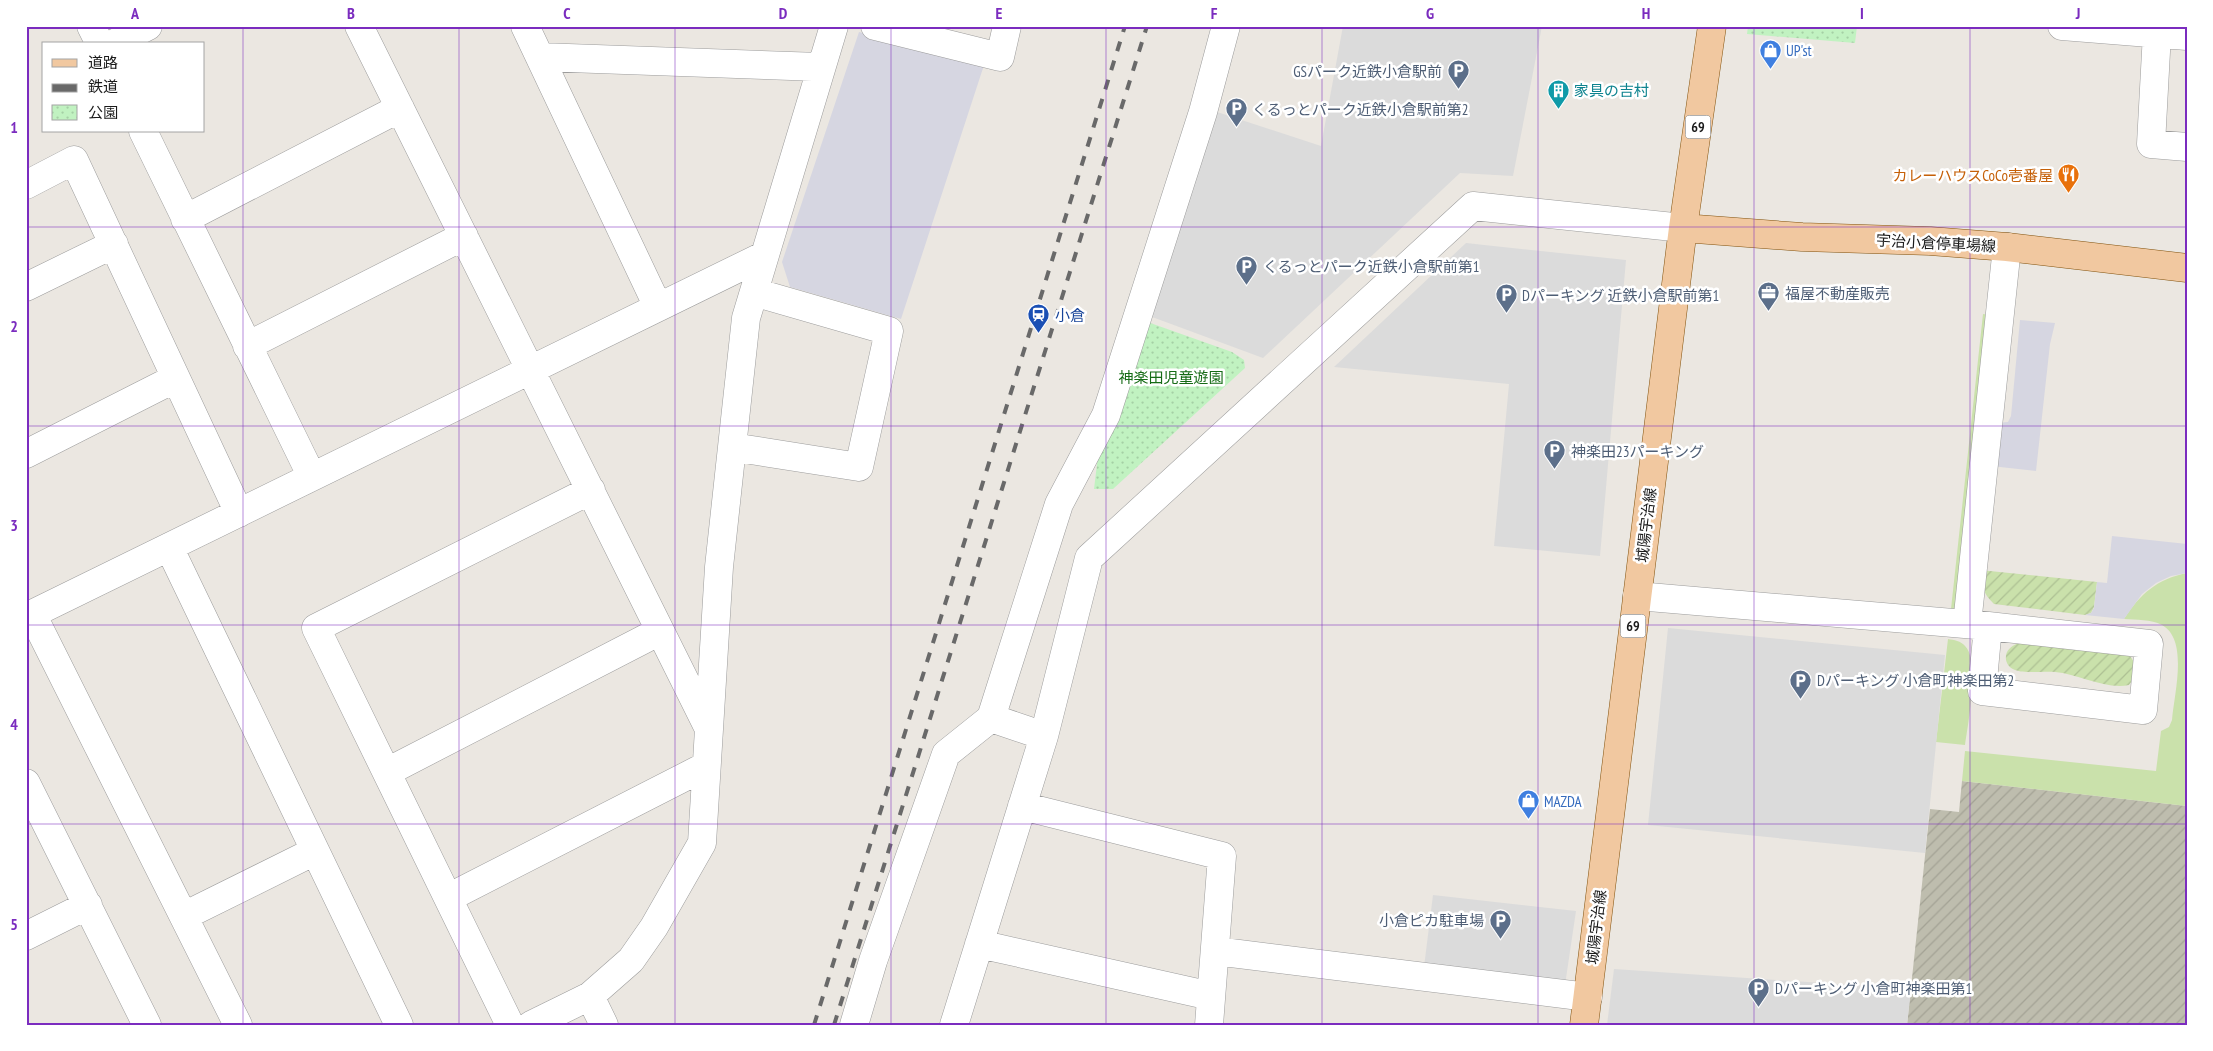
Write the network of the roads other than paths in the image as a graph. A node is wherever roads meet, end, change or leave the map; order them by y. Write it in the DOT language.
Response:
graph roads {
  1 [pos="91,26"];
  2 [pos="148,26"];
  3 [pos="359,26"];
  4 [pos="525,26"];
  5 [pos="834,26"];
  6 [pos="875,26"];
  7 [pos="1007,26"];
  8 [pos="1226,26"];
  9 [pos="1712,26"];
  10 [pos="2062,26"];
  11 [pos="2157,33"];
  12 [pos="2187,36"];
  13 [pos="99,42"];
  14 [pos="116,42"];
  15 [pos="540,57"];
  16 [pos="820,67"];
  17 [pos="400,108"];
  18 [pos="143,132"];
  19 [pos="2187,147"];
  20 [pos="26,186"];
  21 [pos="186,219"];
  22 [pos="1684,228"];
  23 [pos="464,236"];
  24 [pos="114,244"];
  25 [pos="2007,248"];
  26 [pos="765,255"];
  27 [pos="2187,268"];
  28 [pos="26,287"];
  29 [pos="754,292"];
  30 [pos="658,307"];
  31 [pos="248,346"];
  32 [pos="530,370"];
  33 [pos="174,379"];
  34 [pos="732,447"];
  35 [pos="26,454"];
  36 [pos="312,477"];
  37 [pos="591,490"];
  38 [pos="239,513"];
  39 [pos="169,547"];
  40 [pos="1637,596"];
  41 [pos="29,615"];
  42 [pos="1977,625"];
  43 [pos="660,631"];
  44 [pos="991,718"];
  45 [pos="708,727"];
  46 [pos="1044,736"];
  47 [pos="706,766"];
  48 [pos="386,772"];
  49 [pos="26,783"];
  50 [pos="1022,806"];
  51 [pos="315,851"];
  52 [pos="448,898"];
  53 [pos="88,904"];
  54 [pos="184,916"];
  55 [pos="26,936"];
  56 [pos="979,944"];
  57 [pos="1215,950"];
  58 [pos="590,996"];
  59 [pos="1212,996"];
  60 [pos="1588,997"];
  61 [pos="137,1021"];
  62 [pos="238,1025"];
  63 [pos="399,1025"];
  64 [pos="510,1025"];
  65 [pos="531,1025"];
  66 [pos="604,1025"];
  67 [pos="854,1025"];
  68 [pos="954,1025"];
  69 [pos="1209,1025"];
  70 [pos="1584,1025"];
  1 -- 13 [label="street"];
  2 -- 14 [label="street"];
  3 -- 17 [label="street"];
  4 -- 15 [label="street"];
  5 -- 16 [label="street"];
  6 -- 7 [label="street"];
  8 -- 44 [label="street"];
  9 -- 22 [label="main road, 城陽宇治線 / 69"];
  10 -- 11 [label="street"];
  11 -- 12 [label="street"];
  11 -- 19 [label="street"];
  15 -- 16 [label="street"];
  15 -- 30 [label="street"];
  16 -- 26 [label="street"];
  17 -- 21 [label="street"];
  17 -- 23 [label="street"];
  18 -- 21 [label="street"];
  20 -- 24 [label="street"];
  21 -- 31 [label="street"];
  22 -- 25 [label="main road, 宇治小倉停車場線"];
  22 -- 40 [label="main road, 城陽宇治線 / 69"];
  22 -- 46 [label="street"];
  23 -- 31 [label="street"];
  23 -- 32 [label="street"];
  24 -- 28 [label="street"];
  24 -- 33 [label="street"];
  25 -- 27 [label="main road, 宇治小倉停車場線"];
  25 -- 42 [label="street"];
  26 -- 29 [label="street"];
  26 -- 30 [label="street"];
  29 -- 34 [label="street"];
  29 -- 34 [label="street"];
  30 -- 32 [label="street"];
  31 -- 36 [label="street"];
  32 -- 36 [label="street"];
  32 -- 37 [label="street"];
  33 -- 35 [label="street"];
  33 -- 38 [label="street"];
  34 -- 45 [label="street"];
  36 -- 38 [label="street"];
  37 -- 43 [label="street"];
  37 -- 48 [label="street"];
  38 -- 39 [label="street"];
  39 -- 41 [label="street"];
  39 -- 51 [label="street"];
  40 -- 42 [label="street"];
  40 -- 60 [label="main road, 城陽宇治線 / 69"];
  41 -- 54 [label="street"];
  42 -- 42 [label="street"];
  43 -- 45 [label="street"];
  43 -- 48 [label="street"];
  44 -- 46 [label="street"];
  44 -- 67 [label="street"];
  45 -- 47 [label="street"];
  46 -- 50 [label="street"];
  47 -- 52 [label="street"];
  47 -- 58 [label="street"];
  48 -- 52 [label="street"];
  49 -- 53 [label="street"];
  50 -- 56 [label="street"];
  50 -- 57 [label="street"];
  51 -- 54 [label="street"];
  51 -- 63 [label="street"];
  52 -- 64 [label="street"];
  53 -- 55 [label="street"];
  53 -- 61 [label="street"];
  54 -- 62 [label="street"];
  56 -- 59 [label="street"];
  56 -- 68 [label="street"];
  57 -- 59 [label="street"];
  57 -- 60 [label="street"];
  58 -- 65 [label="street"];
  58 -- 66 [label="street"];
  59 -- 69 [label="street"];
  60 -- 70 [label="main road, 城陽宇治線 / 69"];
}
